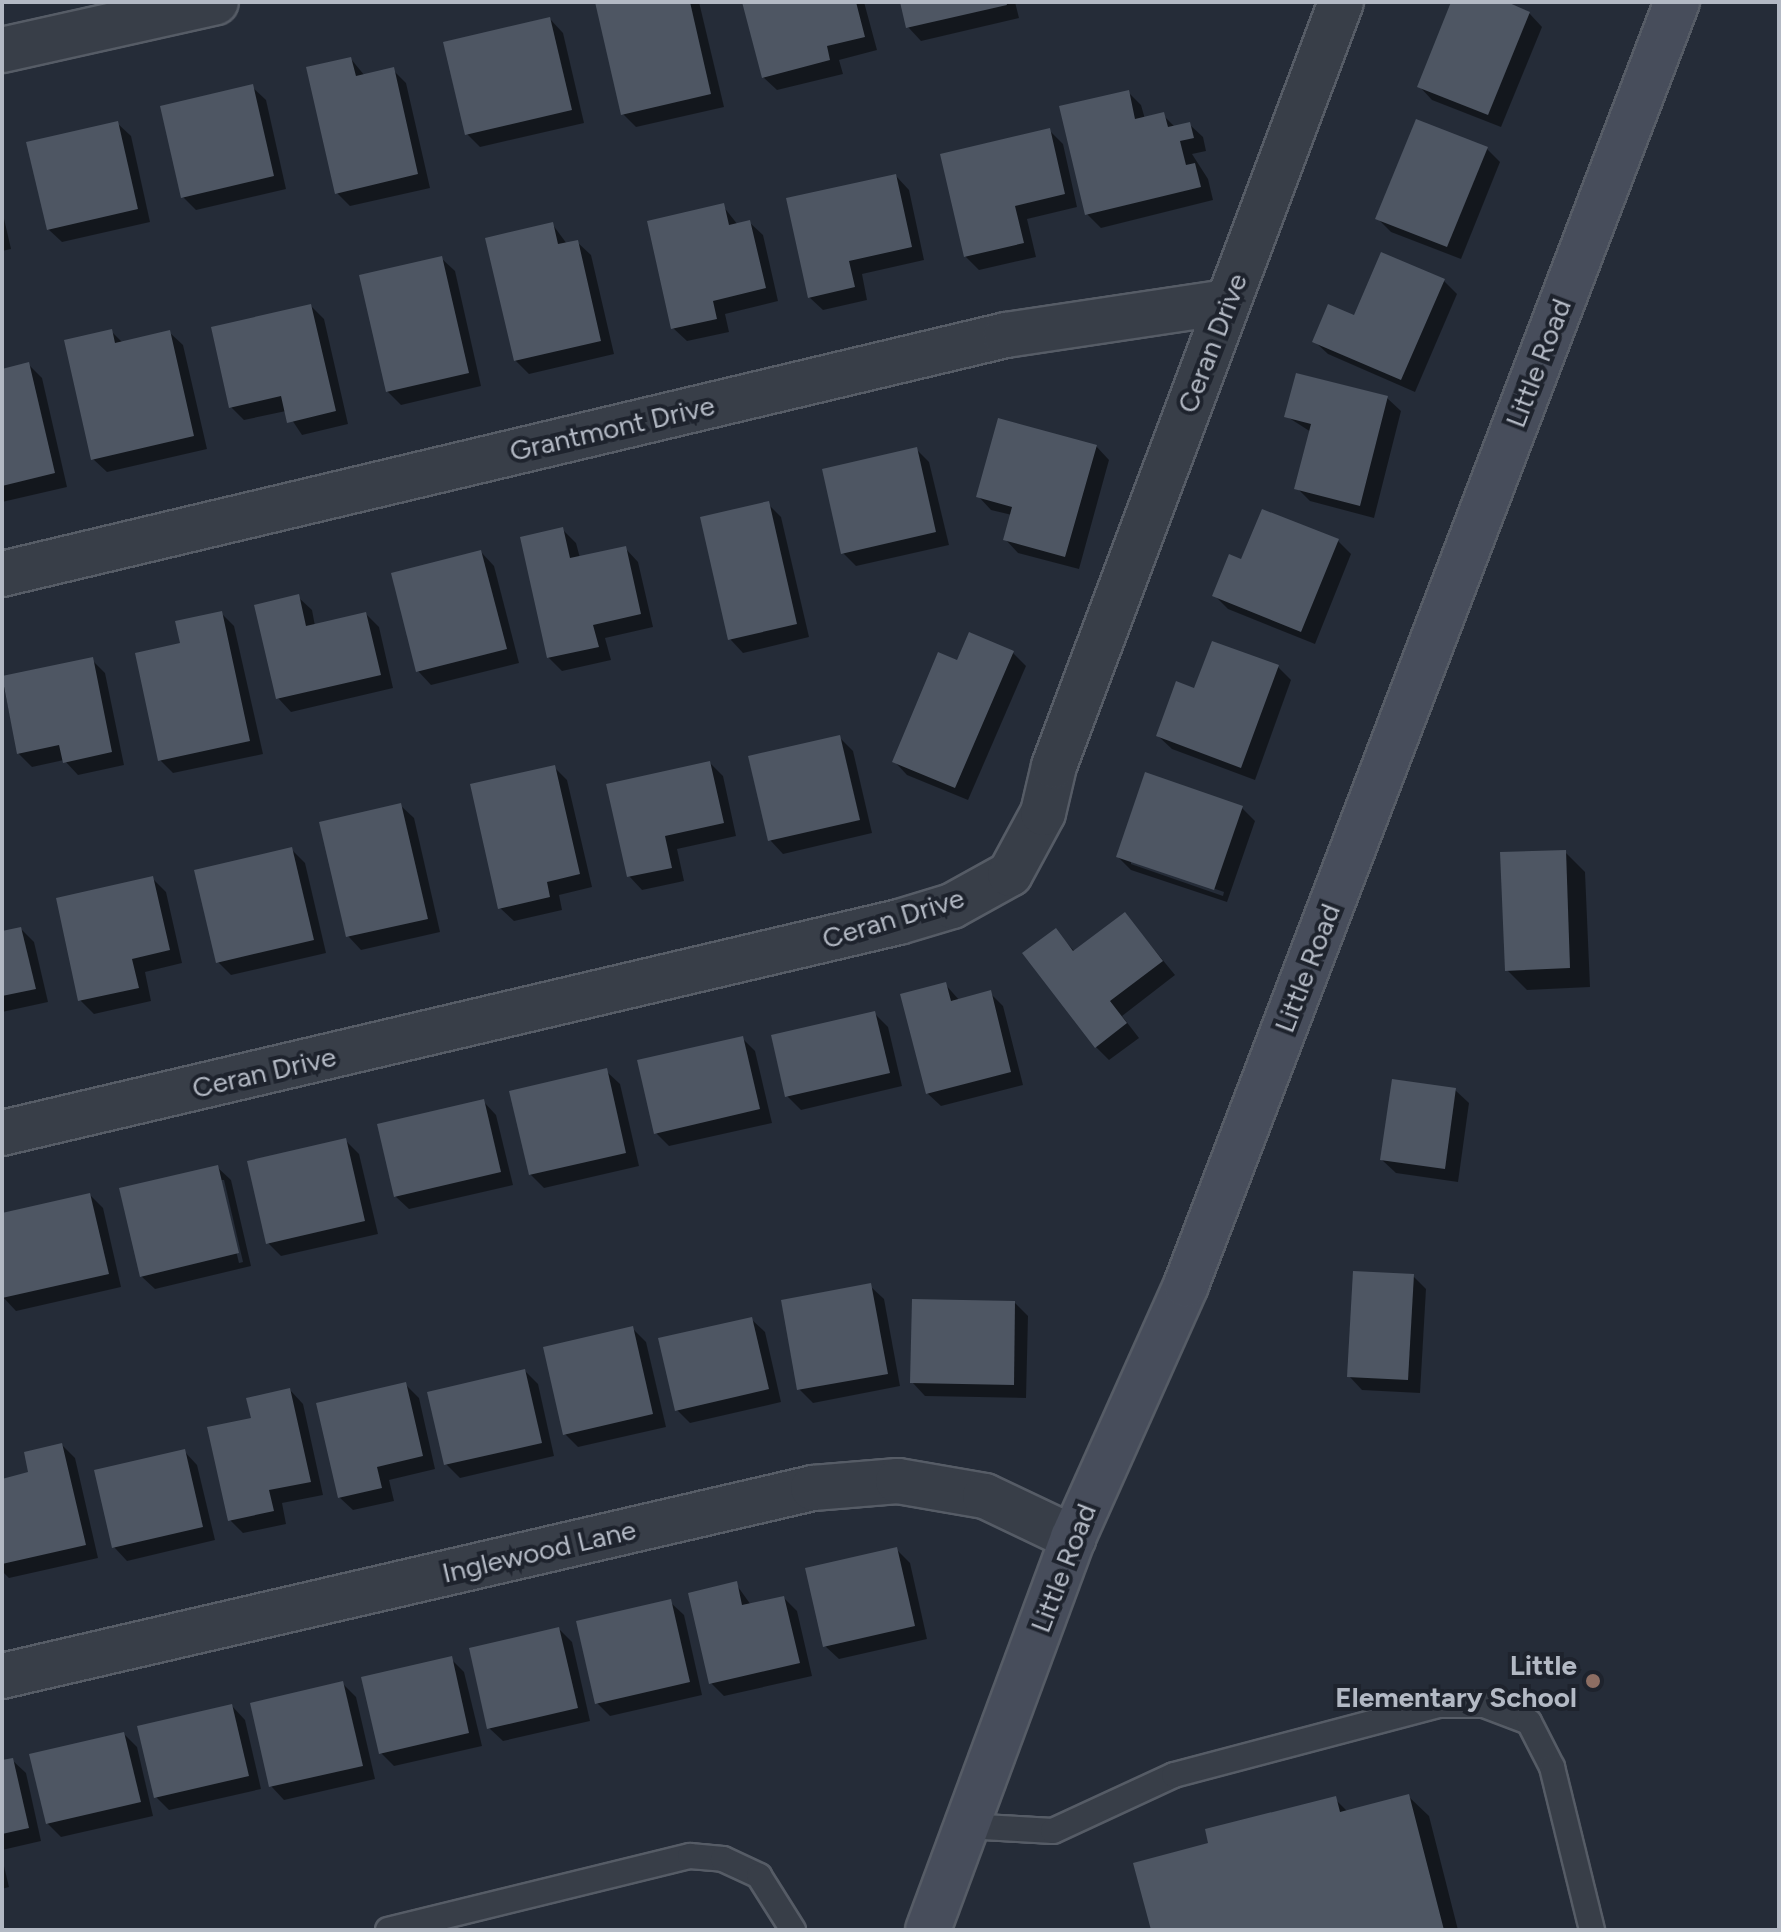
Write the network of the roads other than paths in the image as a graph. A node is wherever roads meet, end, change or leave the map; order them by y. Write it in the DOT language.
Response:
graph roads {
  1 [pos="216,2"];
  2 [pos="1341,2"];
  3 [pos="1677,2"];
  4 [pos="2,50"];
  5 [pos="1227,302"];
  6 [pos="2,574"];
  7 [pos="2,1133"];
  8 [pos="1073,1538"];
  9 [pos="2,1676"];
  10 [pos="966,1826"];
  11 [pos="424,1926"];
  12 [pos="388,1930"];
  13 [pos="793,1930"];
  14 [pos="928,1930"];
  15 [pos="1592,1930"];
  1 -- 4 [label="street"];
  2 -- 5 [label="street, Ceran Drive"];
  3 -- 8 [label="street, Little Road"];
  5 -- 6 [label="street, Grantmont Drive"];
  5 -- 7 [label="street, Ceran Drive"];
  8 -- 9 [label="street, Inglewood Lane"];
  8 -- 10 [label="street, Little Road"];
  10 -- 14 [label="street, Little Road"];
  10 -- 15 [label="lane"];
  11 -- 12 [label="lane"];
  11 -- 13 [label="lane"];
}
